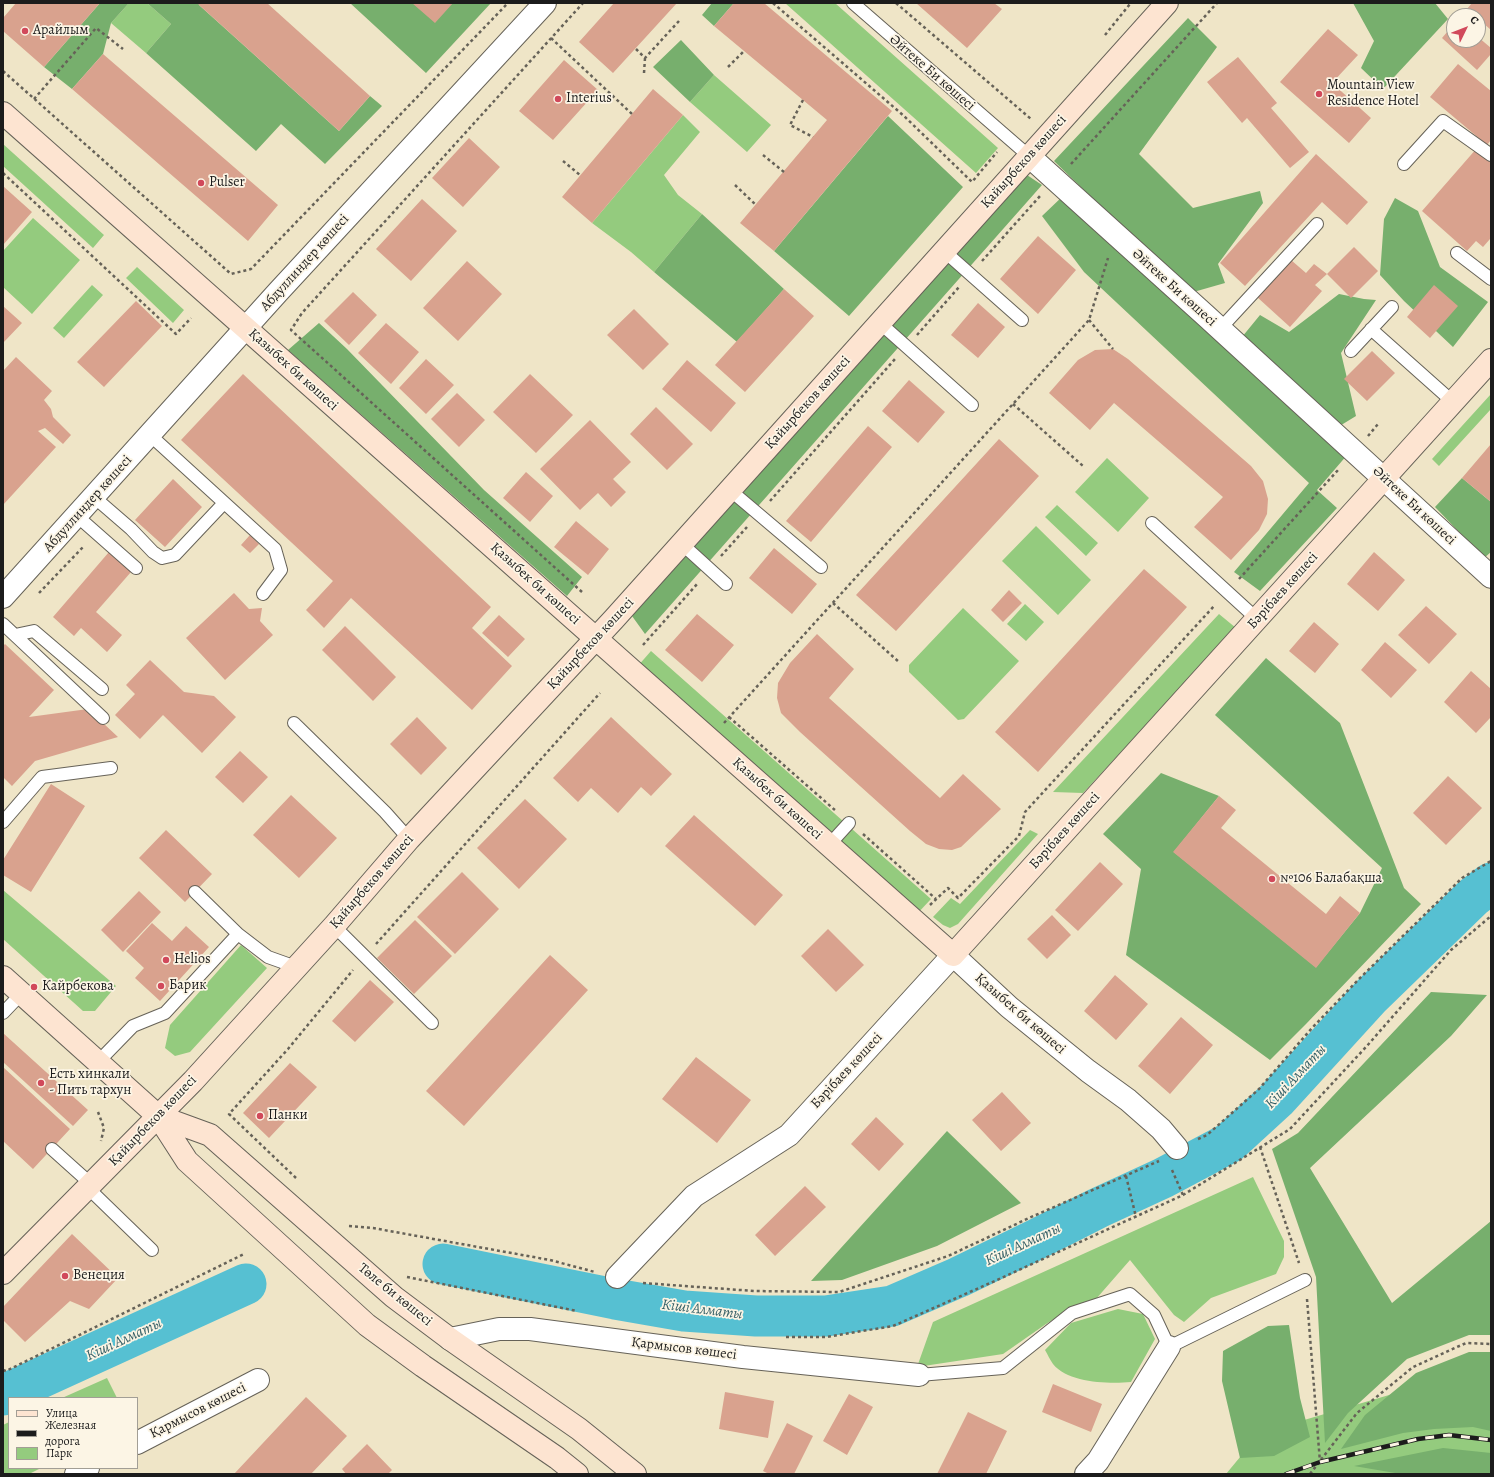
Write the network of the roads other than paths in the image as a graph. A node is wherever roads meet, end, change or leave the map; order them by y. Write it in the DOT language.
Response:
graph roads {
  1 [pos="545,3"];
  2 [pos="853,3"];
  3 [pos="1167,3"];
  4 [pos="3,113"];
  5 [pos="1491,155"];
  6 [pos="1029,156"];
  7 [pos="1404,164"];
  8 [pos="1317,224"];
  9 [pos="944,251"];
  10 [pos="1457,254"];
  11 [pos="1491,279"];
  12 [pos="1392,307"];
  13 [pos="1022,320"];
  14 [pos="880,323"];
  15 [pos="246,328"];
  16 [pos="1220,329"];
  17 [pos="1371,329"];
  18 [pos="1351,351"];
  19 [pos="1491,360"];
  20 [pos="1453,402"];
  21 [pos="972,405"];
  22 [pos="150,435"];
  23 [pos="1384,478"];
  24 [pos="730,490"];
  25 [pos="94,497"];
  26 [pos="224,503"];
  27 [pos="77,516"];
  28 [pos="1152,523"];
  29 [pos="682,544"];
  30 [pos="821,567"];
  31 [pos="136,568"];
  32 [pos="1491,577"];
  33 [pos="726,584"];
  34 [pos="263,594"];
  35 [pos="3,597"];
  36 [pos="1256,620"];
  37 [pos="3,624"];
  38 [pos="15,635"];
  39 [pos="596,639"];
  40 [pos="102,689"];
  41 [pos="103,718"];
  42 [pos="294,723"];
  43 [pos="111,768"];
  44 [pos="3,822"];
  45 [pos="849,823"];
  46 [pos="409,839"];
  47 [pos="829,845"];
  48 [pos="195,892"];
  49 [pos="334,926"];
  50 [pos="238,934"];
  51 [pos="953,955"];
  52 [pos="296,967"];
  53 [pos="3,977"];
  54 [pos="22,994"];
  55 [pos="3,1013"];
  56 [pos="432,1023"];
  57 [pos="98,1062"];
  58 [pos="158,1116"];
  59 [pos="52,1149"];
  60 [pos="1172,1153"];
  61 [pos="89,1186"];
  62 [pos="152,1250"];
  63 [pos="3,1274"];
  64 [pos="617,1277"];
  65 [pos="1305,1280"];
  66 [pos="450,1339"];
  67 [pos="1169,1347"];
  68 [pos="919,1374"];
  69 [pos="258,1380"];
  70 [pos="138,1442"];
  71 [pos="86,1469"];
  72 [pos="76,1474"];
  73 [pos="577,1474"];
  74 [pos="635,1474"];
  75 [pos="1086,1474"];
  1 -- 15 [label="street, Абдуллиндер көшесі"];
  2 -- 6 [label="lane, Әйтеке Би көшесі"];
  3 -- 6 [label="main road, Қайырбеков көшесі"];
  4 -- 15 [label="main road, Қазыбек би көшесі"];
  5 -- 7 [label="lane"];
  6 -- 9 [label="main road, Қайырбеков көшесі"];
  6 -- 16 [label="street, Әйтеке Би көшесі"];
  8 -- 16 [label="lane"];
  9 -- 13 [label="lane"];
  9 -- 14 [label="main road, Қайырбеков көшесі"];
  10 -- 11 [label="lane"];
  12 -- 17 [label="lane"];
  14 -- 21 [label="lane"];
  14 -- 24 [label="main road, Қайырбеков көшесі"];
  15 -- 22 [label="street, Абдуллиндер көшесі"];
  15 -- 39 [label="main road, Қазыбек би көшесі"];
  16 -- 23 [label="street, Әйтеке Би көшесі"];
  17 -- 18 [label="lane"];
  17 -- 20 [label="lane"];
  19 -- 20 [label="main road, Бәрібаев көшесі"];
  20 -- 23 [label="main road, Бәрібаев көшесі"];
  22 -- 25 [label="street, Абдуллиндер көшесі"];
  22 -- 26 [label="lane"];
  23 -- 32 [label="street, Әйтеке Би көшесі"];
  23 -- 36 [label="main road, Бәрібаев көшесі"];
  24 -- 29 [label="main road, Қайырбеков көшесі"];
  24 -- 30 [label="lane"];
  25 -- 26 [label="lane"];
  25 -- 27 [label="street, Абдуллиндер көшесі"];
  26 -- 34 [label="lane"];
  27 -- 31 [label="lane"];
  27 -- 35 [label="street, Абдуллиндер көшесі"];
  28 -- 36 [label="lane"];
  29 -- 33 [label="lane"];
  29 -- 39 [label="main road, Қайырбеков көшесі"];
  36 -- 51 [label="main road, Бәрібаев көшесі"];
  37 -- 38 [label="lane"];
  38 -- 40 [label="lane"];
  38 -- 41 [label="lane"];
  39 -- 46 [label="main road, Қайырбеков көшесі"];
  39 -- 47 [label="main road, Қазыбек би көшесі"];
  42 -- 46 [label="lane"];
  43 -- 44 [label="lane"];
  45 -- 47 [label="lane"];
  46 -- 49 [label="main road, Қайырбеков көшесі"];
  47 -- 51 [label="main road, Қазыбек би көшесі"];
  48 -- 50 [label="lane"];
  49 -- 52 [label="main road, Қайырбеков көшесі"];
  49 -- 56 [label="lane"];
  50 -- 52 [label="lane"];
  50 -- 57 [label="lane"];
  51 -- 60 [label="street, Қазыбек би көшесі"];
  51 -- 64 [label="street, Бәрібаев көшесі"];
  52 -- 58 [label="main road, Қайырбеков көшесі"];
  53 -- 54 [label="main road, Төле би көшесі"];
  54 -- 55 [label="lane"];
  54 -- 57 [label="main road, Төле би көшесі"];
  57 -- 58 [label="main road, Төле би көшесі"];
  58 -- 61 [label="main road, Қайырбеков көшесі"];
  58 -- 66 [label="main road, Төле би көшесі"];
  58 -- 73 [label="main road, Төле би көшесі"];
  59 -- 61 [label="lane"];
  61 -- 62 [label="lane"];
  61 -- 63 [label="main road, Қайырбеков көшесі"];
  65 -- 67 [label="lane"];
  66 -- 68 [label="street, Қармысов көшесі"];
  66 -- 74 [label="main road, Төле би көшесі"];
  67 -- 68 [label="lane"];
  67 -- 75 [label="street"];
  69 -- 70 [label="street, Қармысов көшесі"];
  71 -- 72 [label="street"];
}
